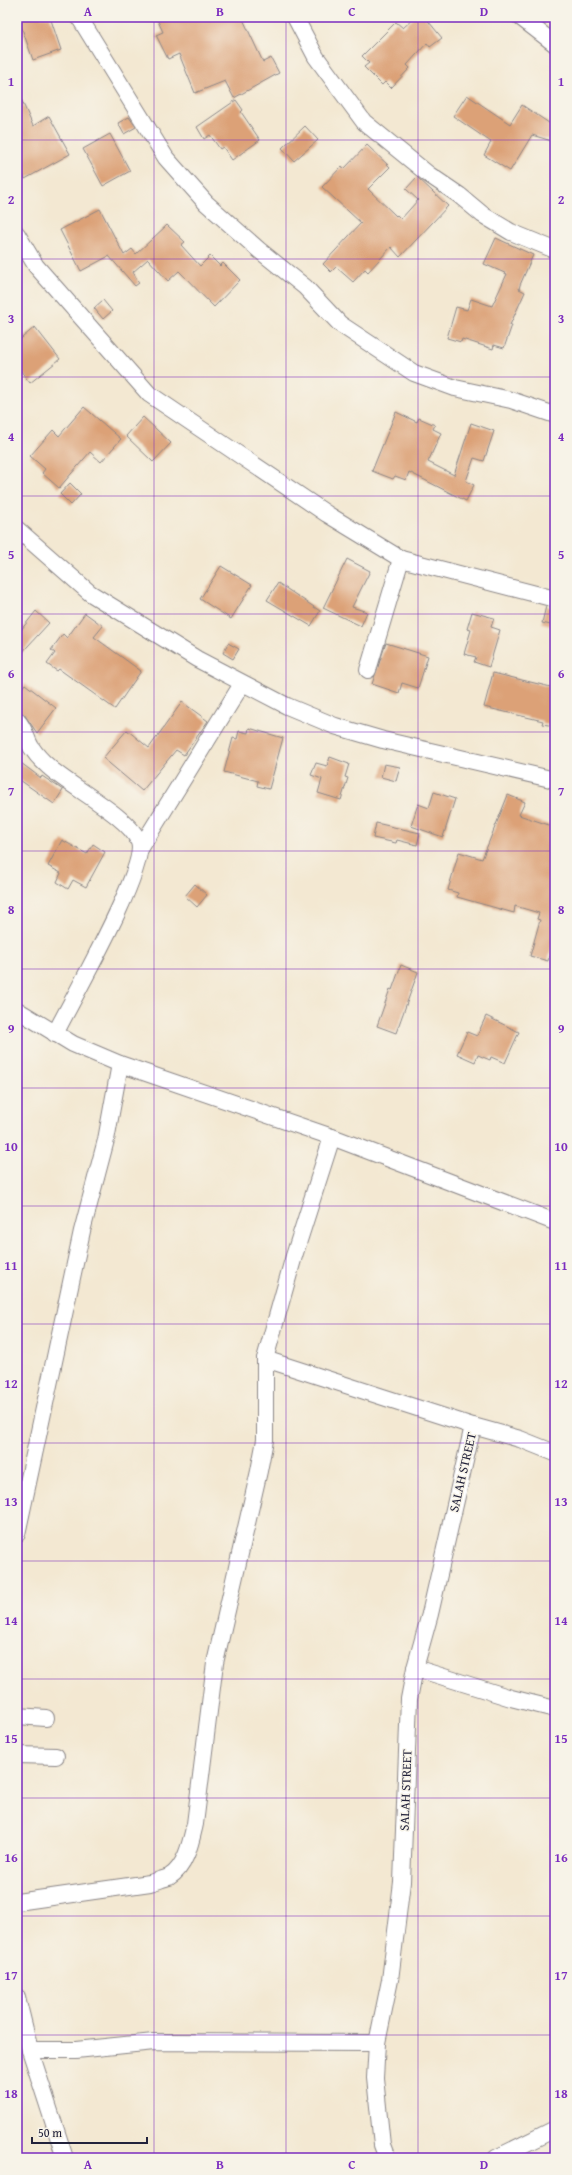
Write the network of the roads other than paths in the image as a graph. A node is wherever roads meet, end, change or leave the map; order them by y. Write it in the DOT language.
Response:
graph roads {
  1 [pos="79,17"];
  2 [pos="295,17"];
  3 [pos="520,17"];
  4 [pos="555,44"];
  5 [pos="17,234"];
  6 [pos="555,250"];
  7 [pos="555,415"];
  8 [pos="17,529"];
  9 [pos="401,559"];
  10 [pos="555,599"];
  11 [pos="368,670"];
  12 [pos="242,684"];
  13 [pos="17,720"];
  14 [pos="555,780"];
  15 [pos="140,850"];
  16 [pos="17,1010"];
  17 [pos="54,1034"];
  18 [pos="120,1064"];
  19 [pos="332,1137"];
  20 [pos="555,1222"];
  21 [pos="266,1360"];
  22 [pos="473,1426"];
  23 [pos="555,1453"];
  24 [pos="17,1534"];
  25 [pos="415,1668"];
  26 [pos="555,1709"];
  27 [pos="17,1716"];
  28 [pos="46,1718"];
  29 [pos="17,1755"];
  30 [pos="56,1756"];
  31 [pos="17,1902"];
  32 [pos="17,1997"];
  33 [pos="377,2043"];
  34 [pos="30,2050"];
  35 [pos="555,2129"];
  36 [pos="65,2158"];
  37 [pos="387,2158"];
  38 [pos="496,2158"];
  1 -- 7 [label="street"];
  2 -- 6 [label="street"];
  3 -- 4 [label="street"];
  5 -- 9 [label="street"];
  8 -- 12 [label="street"];
  9 -- 10 [label="street"];
  9 -- 11 [label="street"];
  12 -- 14 [label="street"];
  12 -- 15 [label="street"];
  13 -- 15 [label="street"];
  15 -- 17 [label="street"];
  16 -- 17 [label="street"];
  17 -- 18 [label="street"];
  18 -- 19 [label="street"];
  18 -- 24 [label="street"];
  19 -- 20 [label="street"];
  19 -- 21 [label="street"];
  21 -- 22 [label="street"];
  21 -- 31 [label="street"];
  22 -- 23 [label="street"];
  22 -- 25 [label="street, SALAH STREET"];
  25 -- 26 [label="street"];
  25 -- 33 [label="street, SALAH STREET"];
  27 -- 28 [label="street"];
  29 -- 30 [label="street"];
  32 -- 34 [label="street"];
  33 -- 34 [label="street"];
  33 -- 37 [label="street, SALAH STREET"];
  34 -- 36 [label="street"];
  35 -- 38 [label="street"];
}
